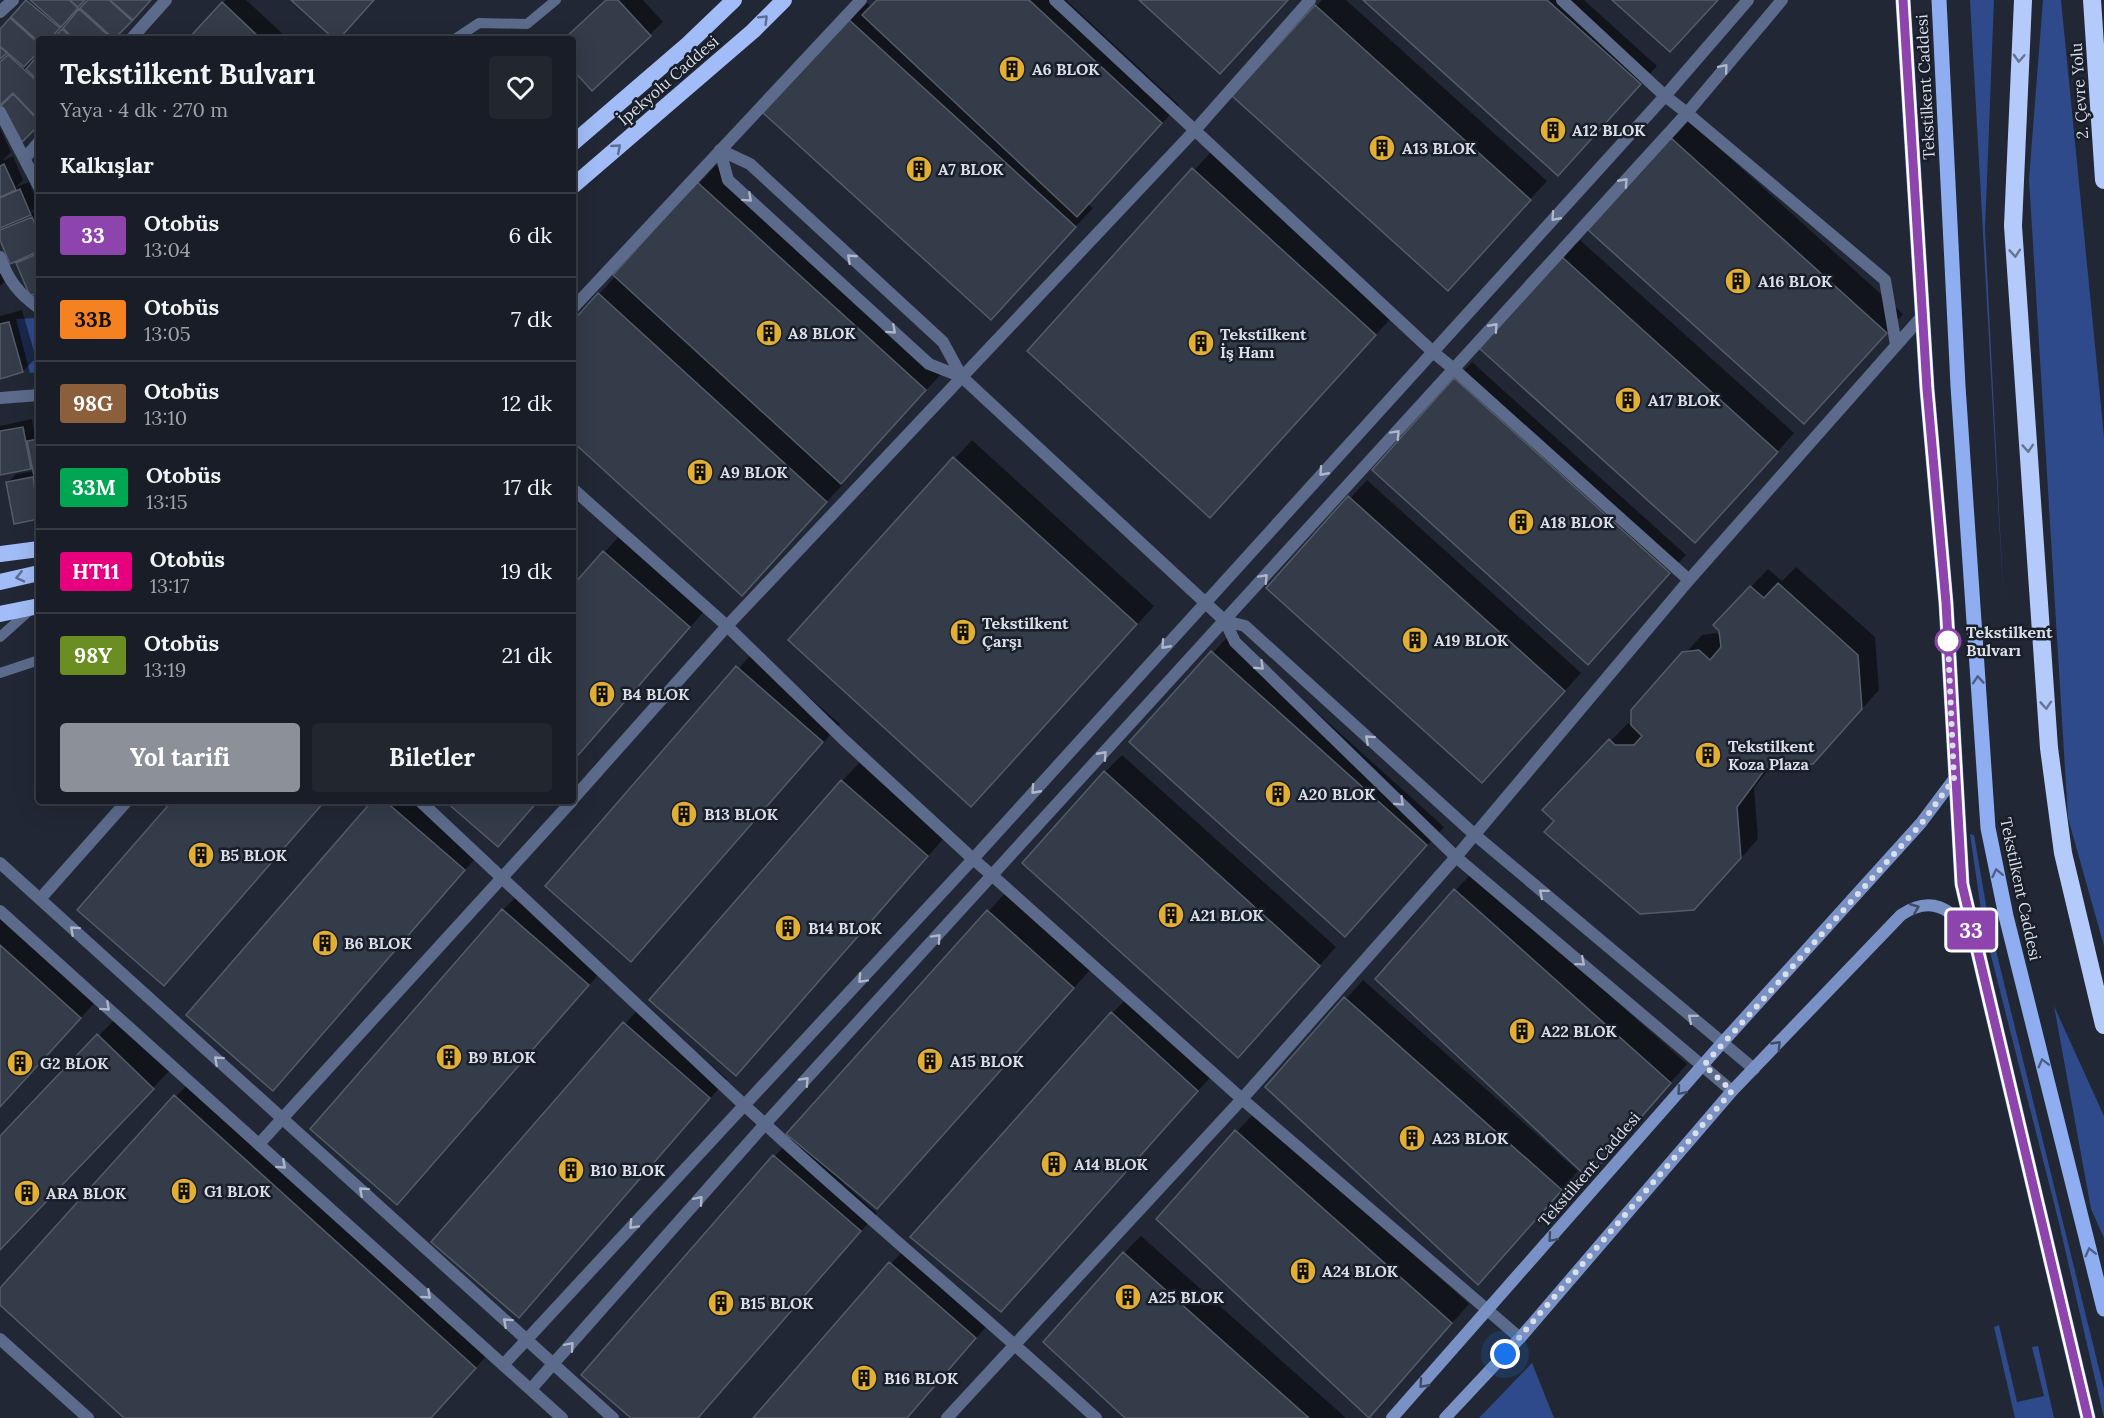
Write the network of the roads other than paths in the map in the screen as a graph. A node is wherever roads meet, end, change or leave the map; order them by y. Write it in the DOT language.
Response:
graph roads {
  1 [pos="13,0"];
  2 [pos="166,0"];
  3 [pos="556,0"];
  4 [pos="734,0"];
  5 [pos="784,0"];
  6 [pos="861,0"];
  7 [pos="1055,0"];
  8 [pos="1311,0"];
  9 [pos="1562,0"];
  10 [pos="1748,0"];
  11 [pos="1782,0"];
  12 [pos="1903,0"];
  13 [pos="1939,0"];
  14 [pos="2023,0"];
  15 [pos="2092,0"];
  16 [pos="0,12"];
  17 [pos="134,36"];
  18 [pos="460,36"];
  19 [pos="1665,96"];
  20 [pos="0,112"];
  21 [pos="1687,113"];
  22 [pos="1196,129"];
  23 [pos="576,140"];
  24 [pos="36,146"];
  25 [pos="720,150"];
  26 [pos="25,159"];
  27 [pos="2104,180"];
  28 [pos="36,182"];
  29 [pos="576,183"];
  30 [pos="0,257"];
  31 [pos="576,305"];
  32 [pos="36,306"];
  33 [pos="1924,314"];
  34 [pos="1896,345"];
  35 [pos="1433,352"];
  36 [pos="1455,370"];
  37 [pos="962,377"];
  38 [pos="36,395"];
  39 [pos="0,398"];
  40 [pos="576,492"];
  41 [pos="36,549"];
  42 [pos="0,554"];
  43 [pos="36,574"];
  44 [pos="1689,580"];
  45 [pos="0,582"];
  46 [pos="1204,602"];
  47 [pos="35,608"];
  48 [pos="0,614"];
  49 [pos="1225,621"];
  50 [pos="727,626"];
  51 [pos="0,637"];
  52 [pos="36,661"];
  53 [pos="0,673"];
  54 [pos="1954,779"];
  55 [pos="576,796"];
  56 [pos="124,804"];
  57 [pos="423,804"];
  58 [pos="568,804"];
  59 [pos="1475,835"];
  60 [pos="1456,856"];
  61 [pos="973,859"];
  62 [pos="0,863"];
  63 [pos="504,877"];
  64 [pos="994,877"];
  65 [pos="40,899"];
  66 [pos="0,911"];
  67 [pos="1972,934"];
  68 [pos="2104,1024"];
  69 [pos="1722,1043"];
  70 [pos="1704,1065"];
  71 [pos="1754,1069"];
  72 [pos="1732,1091"];
  73 [pos="1242,1099"];
  74 [pos="744,1105"];
  75 [pos="283,1118"];
  76 [pos="765,1124"];
  77 [pos="259,1144"];
  78 [pos="2104,1309"];
  79 [pos="1489,1311"];
  80 [pos="1520,1338"];
  81 [pos="0,1339"];
  82 [pos="526,1340"];
  83 [pos="1016,1345"];
  84 [pos="504,1364"];
  85 [pos="554,1365"];
  86 [pos="531,1389"];
  87 [pos="88,1418"];
  88 [pos="562,1418"];
  89 [pos="613,1418"];
  90 [pos="947,1418"];
  91 [pos="1096,1418"];
  92 [pos="1392,1418"];
  93 [pos="1445,1418"];
  94 [pos="2088,1418"];
  1 -- 16 [label="street"];
  2 -- 17 [label="street"];
  3 -- 18 [label="lane"];
  4 -- 23 [label="highway, İpekyolu Caddesi"];
  29 -- 5 [label="highway, İpekyolu Caddesi, one-way"];
  6 -- 25 [label="street"];
  7 -- 22 [label="street"];
  8 -- 22 [label="street"];
  9 -- 19 [label="street"];
  10 -- 19 [label="street"];
  21 -- 11 [label="street, one-way"];
  12 -- 33 [label="main road, Tekstilkent Caddesi"];
  78 -- 13 [label="main road, Tekstilkent Caddesi, one-way"];
  14 -- 68 [label="highway, one-way"];
  15 -- 27 [label="highway, 2. Çevre Yolu"];
  19 -- 21 [label="street"];
  19 -- 35 [label="street, one-way"];
  20 -- 26 [label="street"];
  21 -- 34 [label="street"];
  36 -- 21 [label="street, one-way"];
  22 -- 35 [label="street"];
  22 -- 37 [label="street"];
  24 -- 26 [label="street"];
  25 -- 31 [label="street"];
  37 -- 25 [label="street, one-way"];
  25 -- 37 [label="street, one-way"];
  26 -- 28 [label="street"];
  30 -- 32 [label="street"];
  33 -- 34 [label="street"];
  33 -- 54 [label="main road, Tekstilkent Caddesi"];
  34 -- 44 [label="street"];
  35 -- 36 [label="street"];
  35 -- 46 [label="street, one-way"];
  36 -- 44 [label="street"];
  49 -- 36 [label="street, one-way"];
  37 -- 46 [label="street"];
  37 -- 50 [label="street"];
  38 -- 39 [label="street"];
  40 -- 50 [label="street"];
  41 -- 42 [label="highway"];
  43 -- 45 [label="highway, one-way"];
  44 -- 59 [label="street"];
  46 -- 49 [label="street"];
  46 -- 61 [label="street, one-way"];
  47 -- 48 [label="highway"];
  47 -- 51 [label="lane"];
  59 -- 49 [label="street, one-way"];
  49 -- 60 [label="street, one-way"];
  64 -- 49 [label="street, one-way"];
  50 -- 55 [label="street"];
  50 -- 61 [label="street"];
  52 -- 53 [label="lane"];
  54 -- 67 [label="main road, Tekstilkent Caddesi"];
  54 -- 69 [label="main road, Tekstilkent Caddesi"];
  56 -- 65 [label="street"];
  57 -- 63 [label="street"];
  58 -- 63 [label="street"];
  59 -- 60 [label="street"];
  69 -- 59 [label="street, one-way"];
  60 -- 70 [label="street, one-way"];
  60 -- 73 [label="street"];
  61 -- 64 [label="street"];
  61 -- 74 [label="street, one-way"];
  62 -- 65 [label="street"];
  63 -- 74 [label="street"];
  63 -- 75 [label="street"];
  64 -- 73 [label="street"];
  76 -- 64 [label="street, one-way"];
  75 -- 65 [label="street, one-way"];
  66 -- 77 [label="street, one-way"];
  71 -- 67 [label="main road, one-way"];
  67 -- 94 [label="main road, Tekstilkent Caddesi"];
  69 -- 70 [label="main road, Tekstilkent Caddesi"];
  69 -- 71 [label="street"];
  70 -- 72 [label="street"];
  70 -- 79 [label="main road, Tekstilkent Caddesi, one-way"];
  71 -- 72 [label="main road"];
  72 -- 80 [label="main road"];
  73 -- 79 [label="street"];
  73 -- 83 [label="street"];
  74 -- 76 [label="street"];
  74 -- 82 [label="street, one-way"];
  75 -- 77 [label="street"];
  82 -- 75 [label="street, one-way"];
  76 -- 83 [label="street"];
  85 -- 76 [label="street, one-way"];
  77 -- 84 [label="street, one-way"];
  79 -- 80 [label="street"];
  79 -- 92 [label="main road, Tekstilkent Caddesi, one-way"];
  80 -- 93 [label="main road"];
  81 -- 87 [label="street"];
  82 -- 84 [label="street"];
  82 -- 85 [label="street"];
  83 -- 90 [label="street"];
  83 -- 91 [label="street"];
  84 -- 86 [label="street"];
  85 -- 86 [label="street"];
  85 -- 89 [label="street"];
  86 -- 88 [label="street"];
}
